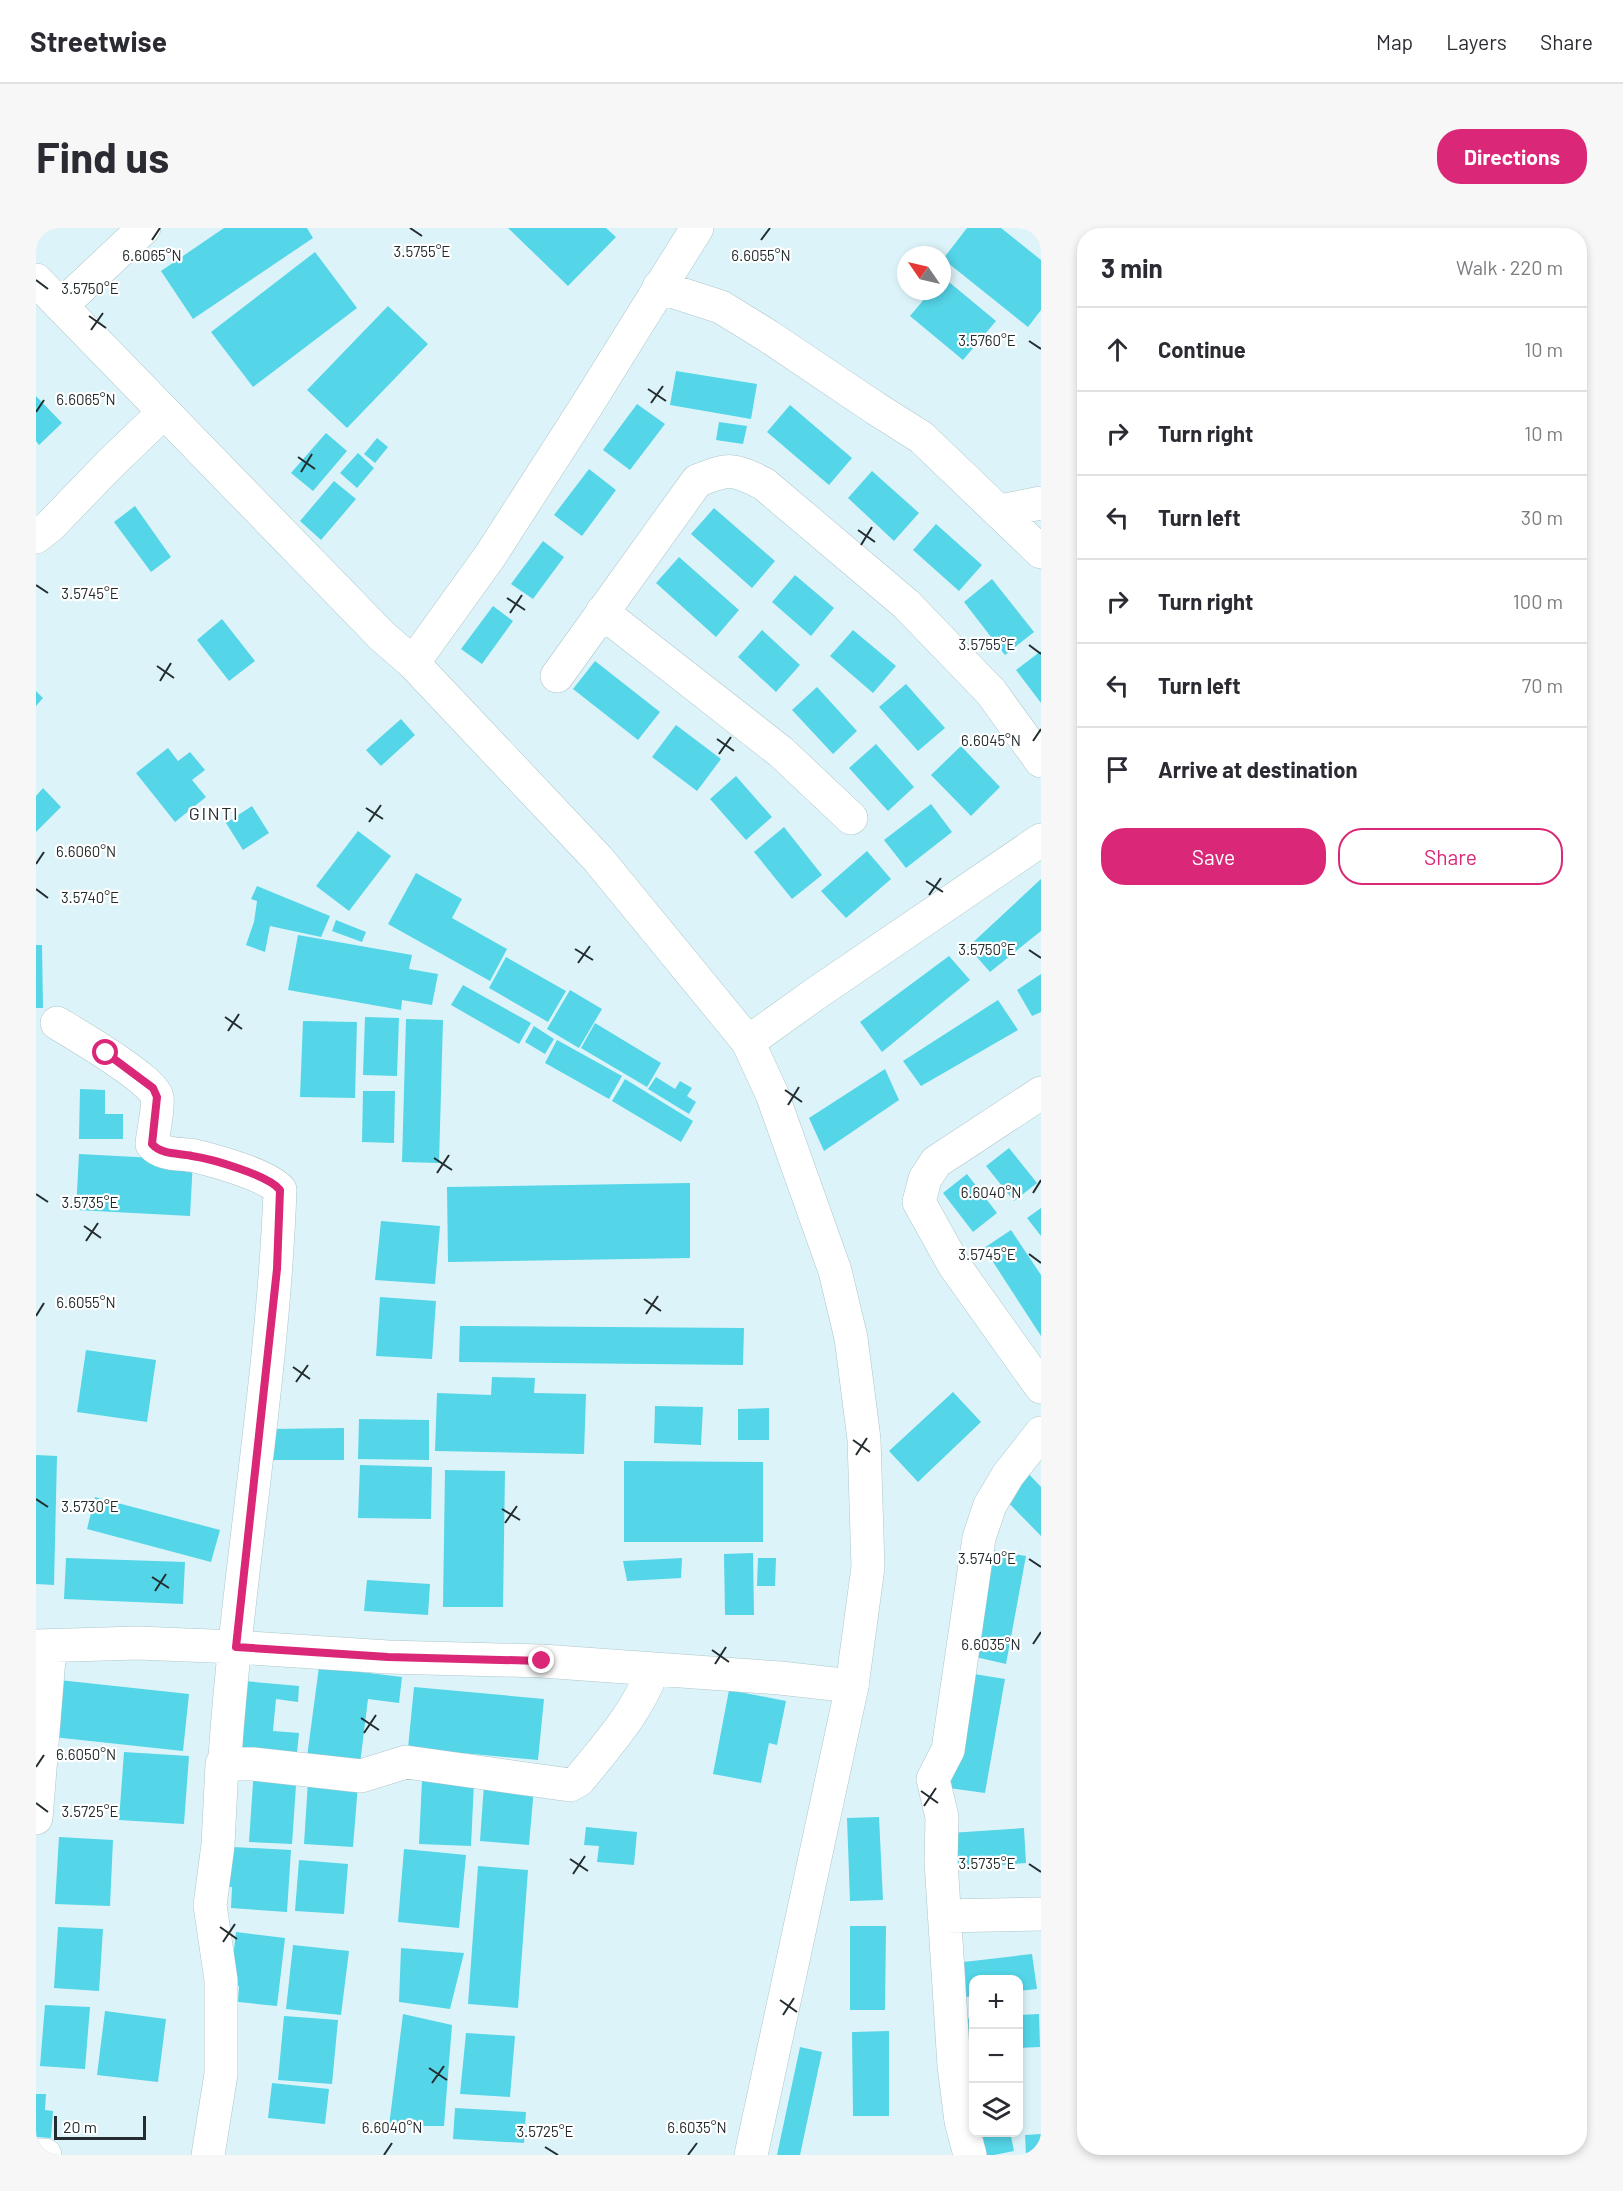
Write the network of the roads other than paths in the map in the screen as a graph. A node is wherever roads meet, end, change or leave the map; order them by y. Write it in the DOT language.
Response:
graph roads {
  1 [pos="144,228"];
  2 [pos="688,234"];
  3 [pos="36,280"];
  4 [pos="659,287"];
  5 [pos="61,306"];
  6 [pos="164,412"];
  7 [pos="1041,503"];
  8 [pos="1000,511"];
  9 [pos="36,537"];
  10 [pos="1041,552"];
  11 [pos="602,612"];
  12 [pos="412,663"];
  13 [pos="557,676"];
  14 [pos="1041,761"];
  15 [pos="851,818"];
  16 [pos="1041,840"];
  17 [pos="57,1023"];
  18 [pos="748,1042"];
  19 [pos="1041,1093"];
  20 [pos="1041,1387"];
  21 [pos="1041,1433"];
  22 [pos="43,1646"];
  23 [pos="236,1647"];
  24 [pos="653,1669"];
  25 [pos="852,1686"];
  26 [pos="222,1764"];
  27 [pos="36,1818"];
  28 [pos="1041,1914"];
  29 [pos="944,1916"];
  30 [pos="36,2155"];
  31 [pos="45,2155"];
  32 [pos="208,2155"];
  33 [pos="751,2155"];
  34 [pos="970,2155"];
  1 -- 5 [label="street"];
  2 -- 4 [label="street"];
  3 -- 5 [label="street"];
  4 -- 8 [label="street"];
  4 -- 12 [label="street"];
  5 -- 6 [label="street"];
  6 -- 9 [label="street"];
  6 -- 12 [label="street"];
  7 -- 8 [label="street"];
  8 -- 10 [label="street"];
  11 -- 13 [label="street"];
  11 -- 14 [label="street"];
  11 -- 15 [label="street"];
  12 -- 18 [label="street"];
  16 -- 18 [label="street"];
  17 -- 23 [label="street"];
  18 -- 25 [label="street"];
  19 -- 20 [label="street"];
  21 -- 29 [label="street"];
  22 -- 23 [label="street"];
  22 -- 27 [label="street"];
  23 -- 24 [label="street"];
  23 -- 26 [label="street"];
  24 -- 25 [label="street"];
  24 -- 26 [label="street"];
  25 -- 33 [label="street"];
  26 -- 32 [label="street"];
  28 -- 29 [label="street"];
  29 -- 34 [label="street"];
  30 -- 31 [label="street"];
}
